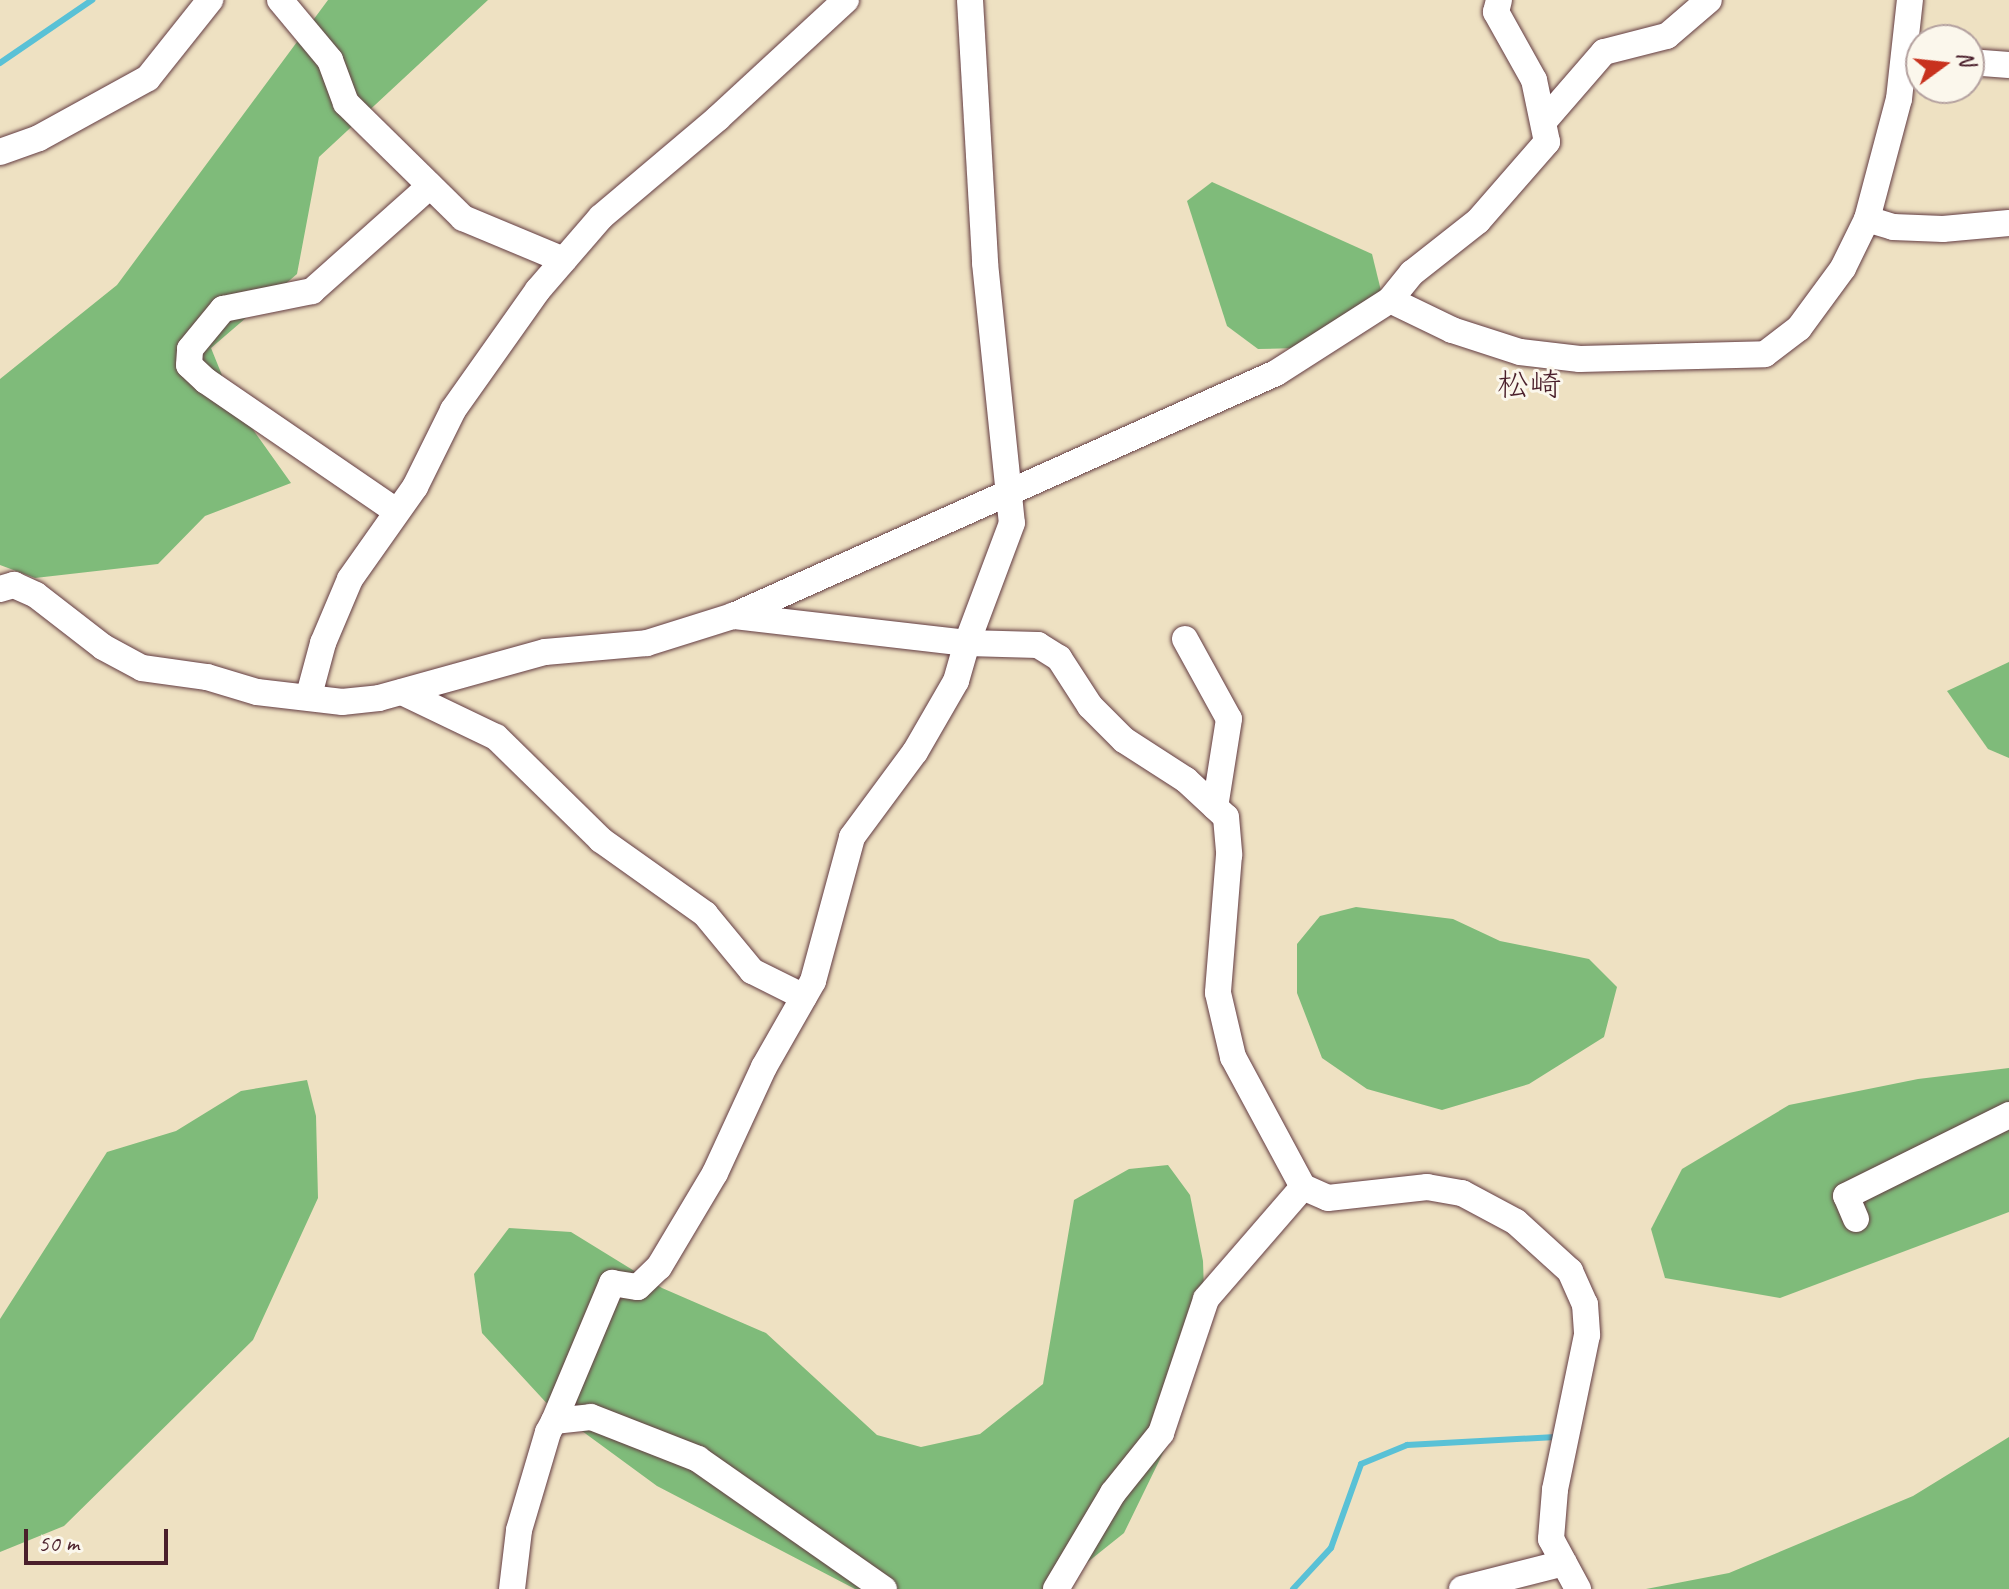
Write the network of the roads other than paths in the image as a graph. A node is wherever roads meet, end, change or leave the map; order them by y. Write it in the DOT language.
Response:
graph roads {
  1 [pos="210,0"];
  2 [pos="280,0"];
  3 [pos="970,0"];
  4 [pos="1709,0"];
  5 [pos="1910,0"];
  6 [pos="833,3"];
  7 [pos="1494,4"];
  8 [pos="1911,24"];
  9 [pos="1985,63"];
  10 [pos="2009,65"];
  11 [pos="1905,89"];
  12 [pos="1545,120"];
  13 [pos="0,152"];
  14 [pos="430,186"];
  15 [pos="1867,219"];
  16 [pos="2009,223"];
  17 [pos="564,260"];
  18 [pos="1390,300"];
  19 [pos="1010,492"];
  20 [pos="396,511"];
  21 [pos="0,589"];
  22 [pos="733,616"];
  23 [pos="1185,639"];
  24 [pos="967,643"];
  25 [pos="402,692"];
  26 [pos="309,695"];
  27 [pos="1215,807"];
  28 [pos="804,997"];
  29 [pos="2009,1115"];
  30 [pos="1303,1187"];
  31 [pos="1856,1219"];
  32 [pos="554,1421"];
  33 [pos="1564,1563"];
  34 [pos="512,1589"];
  35 [pos="884,1589"];
  36 [pos="1056,1589"];
  37 [pos="1462,1589"];
  38 [pos="1578,1589"];
  1 -- 13 [label="street"];
  2 -- 14 [label="street"];
  3 -- 19 [label="street"];
  4 -- 12 [label="street"];
  5 -- 8 [label="street"];
  6 -- 17 [label="street"];
  7 -- 12 [label="street"];
  9 -- 10 [label="street"];
  11 -- 15 [label="street"];
  12 -- 18 [label="street"];
  14 -- 17 [label="street"];
  14 -- 20 [label="street"];
  15 -- 16 [label="street"];
  15 -- 18 [label="street"];
  17 -- 20 [label="street"];
  18 -- 19 [label="street"];
  19 -- 22 [label="street"];
  19 -- 24 [label="street"];
  20 -- 26 [label="street"];
  21 -- 26 [label="street"];
  22 -- 24 [label="street"];
  22 -- 25 [label="street"];
  23 -- 27 [label="street"];
  24 -- 27 [label="street"];
  24 -- 28 [label="street"];
  25 -- 26 [label="street"];
  25 -- 28 [label="street"];
  27 -- 30 [label="street"];
  28 -- 32 [label="street"];
  29 -- 31 [label="street"];
  30 -- 33 [label="street"];
  30 -- 36 [label="street"];
  32 -- 34 [label="street"];
  32 -- 35 [label="street"];
  33 -- 37 [label="street"];
  33 -- 38 [label="street"];
}
